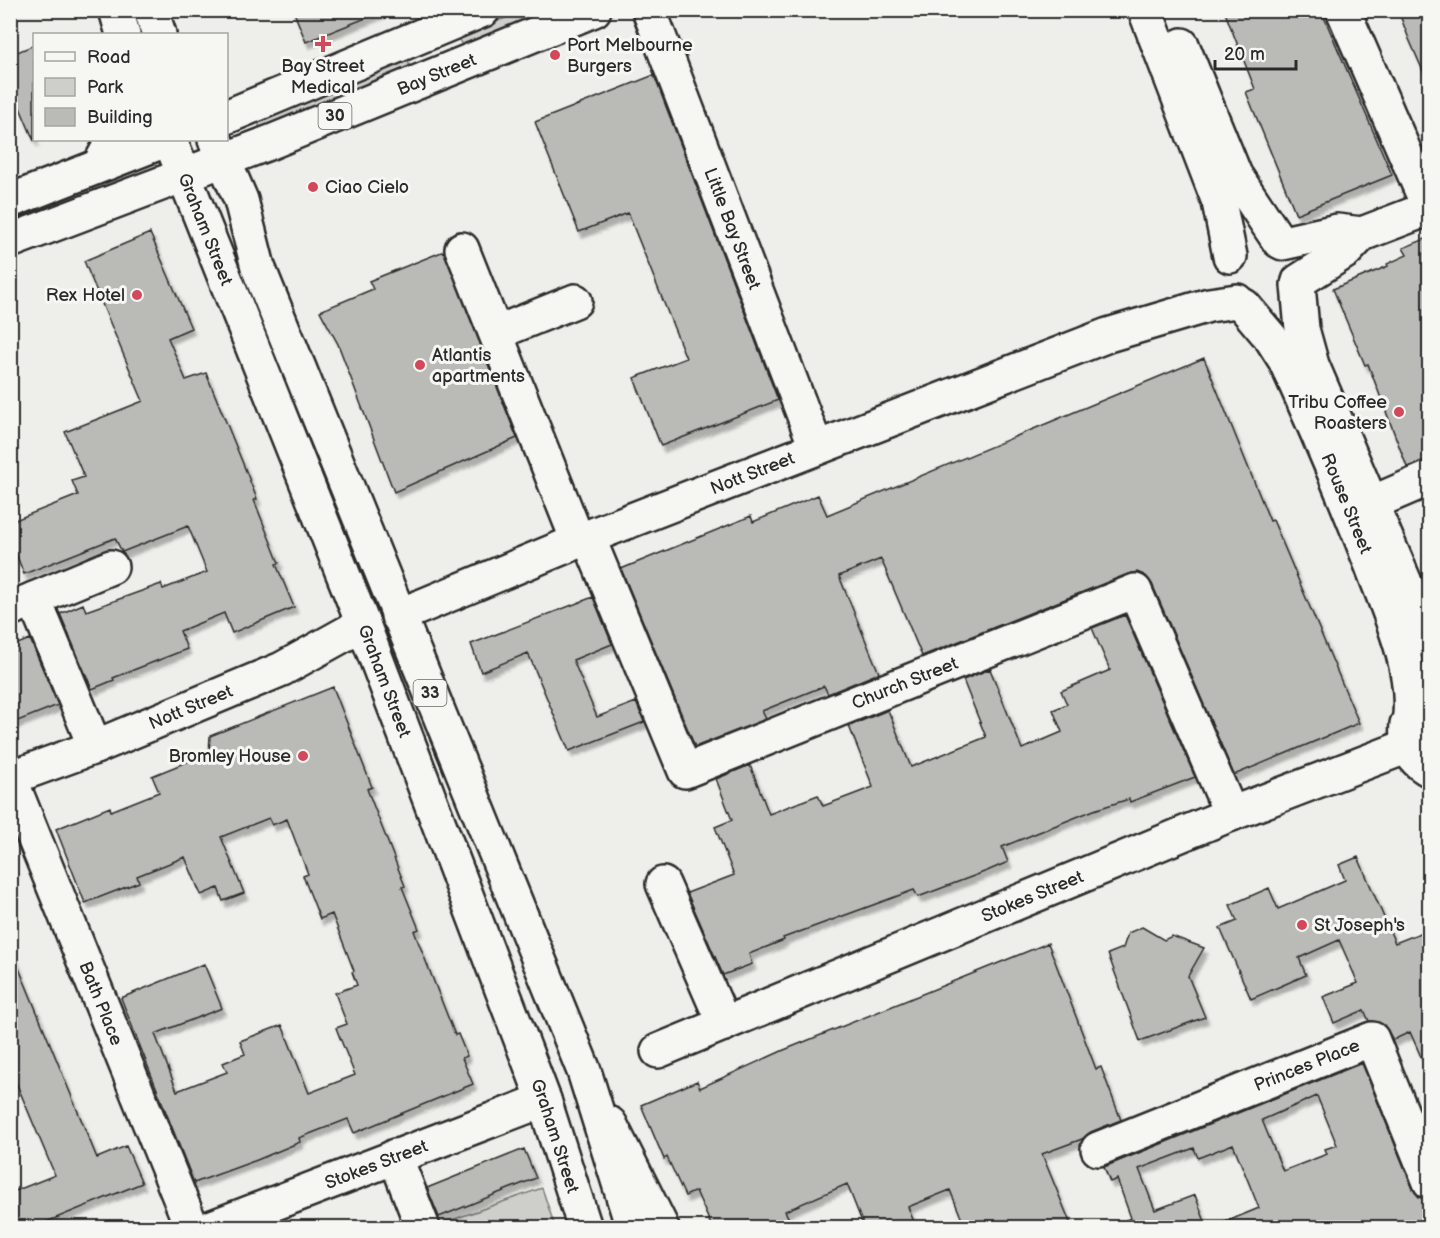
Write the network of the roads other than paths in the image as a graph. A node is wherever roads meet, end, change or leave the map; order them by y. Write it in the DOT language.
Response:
graph roads {
  1 [pos="151,10"];
  2 [pos="483,10"];
  3 [pos="594,10"];
  4 [pos="649,10"];
  5 [pos="1145,10"];
  6 [pos="1169,10"];
  7 [pos="1342,10"];
  8 [pos="116,11"];
  9 [pos="123,33"];
  10 [pos="159,33"];
  11 [pos="228,116"];
  12 [pos="161,141"];
  13 [pos="220,149"];
  14 [pos="107,152"];
  15 [pos="184,173"];
  16 [pos="127,196"];
  17 [pos="10,201"];
  18 [pos="1429,208"];
  19 [pos="1362,234"];
  20 [pos="10,241"];
  21 [pos="1281,242"];
  22 [pos="462,249"];
  23 [pos="1228,260"];
  24 [pos="1298,283"];
  25 [pos="575,300"];
  26 [pos="1241,304"];
  27 [pos="496,333"];
  28 [pos="1108,335"];
  29 [pos="816,447"];
  30 [pos="1430,478"];
  31 [pos="1362,508"];
  32 [pos="583,539"];
  33 [pos="111,567"];
  34 [pos="1418,577"];
  35 [pos="22,604"];
  36 [pos="398,616"];
  37 [pos="363,624"];
  38 [pos="1430,641"];
  39 [pos="1416,719"];
  40 [pos="95,747"];
  41 [pos="1430,770"];
  42 [pos="10,778"];
  43 [pos="1231,814"];
  44 [pos="663,884"];
  45 [pos="724,1024"];
  46 [pos="658,1051"];
  47 [pos="584,1071"];
  48 [pos="544,1100"];
  49 [pos="1098,1149"];
  50 [pos="395,1156"];
  51 [pos="1430,1182"];
  52 [pos="192,1227"];
  53 [pos="210,1227"];
  54 [pos="423,1227"];
  55 [pos="585,1227"];
  56 [pos="633,1227"];
  57 [pos="662,1227"];
  1 -- 10 [label="street"];
  2 -- 11 [label="street, 30"];
  3 -- 13 [label="street, Bay Street / 30"];
  4 -- 29 [label="street, Little Bay Street"];
  5 -- 23 [label="street"];
  6 -- 21 [label="street"];
  7 -- 18 [label="street"];
  8 -- 9 [label="street"];
  12 -- 14 [label="street"];
  12 -- 15 [label="street, Graham Street / 33"];
  12 -- 16 [label="street"];
  13 -- 15 [label="street, Bay Street / 30"];
  13 -- 36 [label="street, Graham Street / 33"];
  14 -- 17 [label="street"];
  15 -- 16 [label="street, Bay Street / 30"];
  15 -- 37 [label="street, Graham Street / 33"];
  16 -- 20 [label="street, Bay Street / 30"];
  18 -- 19 [label="street"];
  19 -- 21 [label="street"];
  19 -- 24 [label="street"];
  21 -- 23 [label="street"];
  21 -- 24 [label="street"];
  22 -- 27 [label="street"];
  23 -- 26 [label="street"];
  23 -- 28 [label="street, Nott Street"];
  24 -- 26 [label="street"];
  24 -- 31 [label="street, Rouse Street"];
  25 -- 27 [label="street"];
  26 -- 28 [label="street, Nott Street"];
  26 -- 31 [label="street, Rouse Street"];
  27 -- 32 [label="street"];
  28 -- 29 [label="street, Nott Street"];
  29 -- 32 [label="street, Nott Street"];
  30 -- 31 [label="street"];
  31 -- 34 [label="street, Rouse Street"];
  31 -- 39 [label="street, Rouse Street"];
  32 -- 36 [label="street, Nott Street"];
  32 -- 43 [label="street, Church Street"];
  33 -- 35 [label="street"];
  34 -- 38 [label="street, Rouse Street"];
  35 -- 40 [label="street"];
  36 -- 47 [label="street, Graham Street / 33"];
  37 -- 40 [label="street, Nott Street"];
  37 -- 48 [label="street, Graham Street / 33"];
  39 -- 41 [label="street"];
  39 -- 43 [label="street, Stokes Street"];
  40 -- 42 [label="street, Nott Street"];
  42 -- 52 [label="street, Bath Place"];
  43 -- 45 [label="street, Stokes Street"];
  44 -- 45 [label="street"];
  45 -- 46 [label="street, Stokes Street"];
  47 -- 56 [label="street, Graham Street / 33"];
  47 -- 57 [label="street, Graham Street"];
  48 -- 50 [label="street, Stokes Street"];
  48 -- 55 [label="street, Graham Street / 33"];
  49 -- 51 [label="street, Princes Place"];
  50 -- 53 [label="street, Stokes Street"];
  50 -- 54 [label="street"];
}
